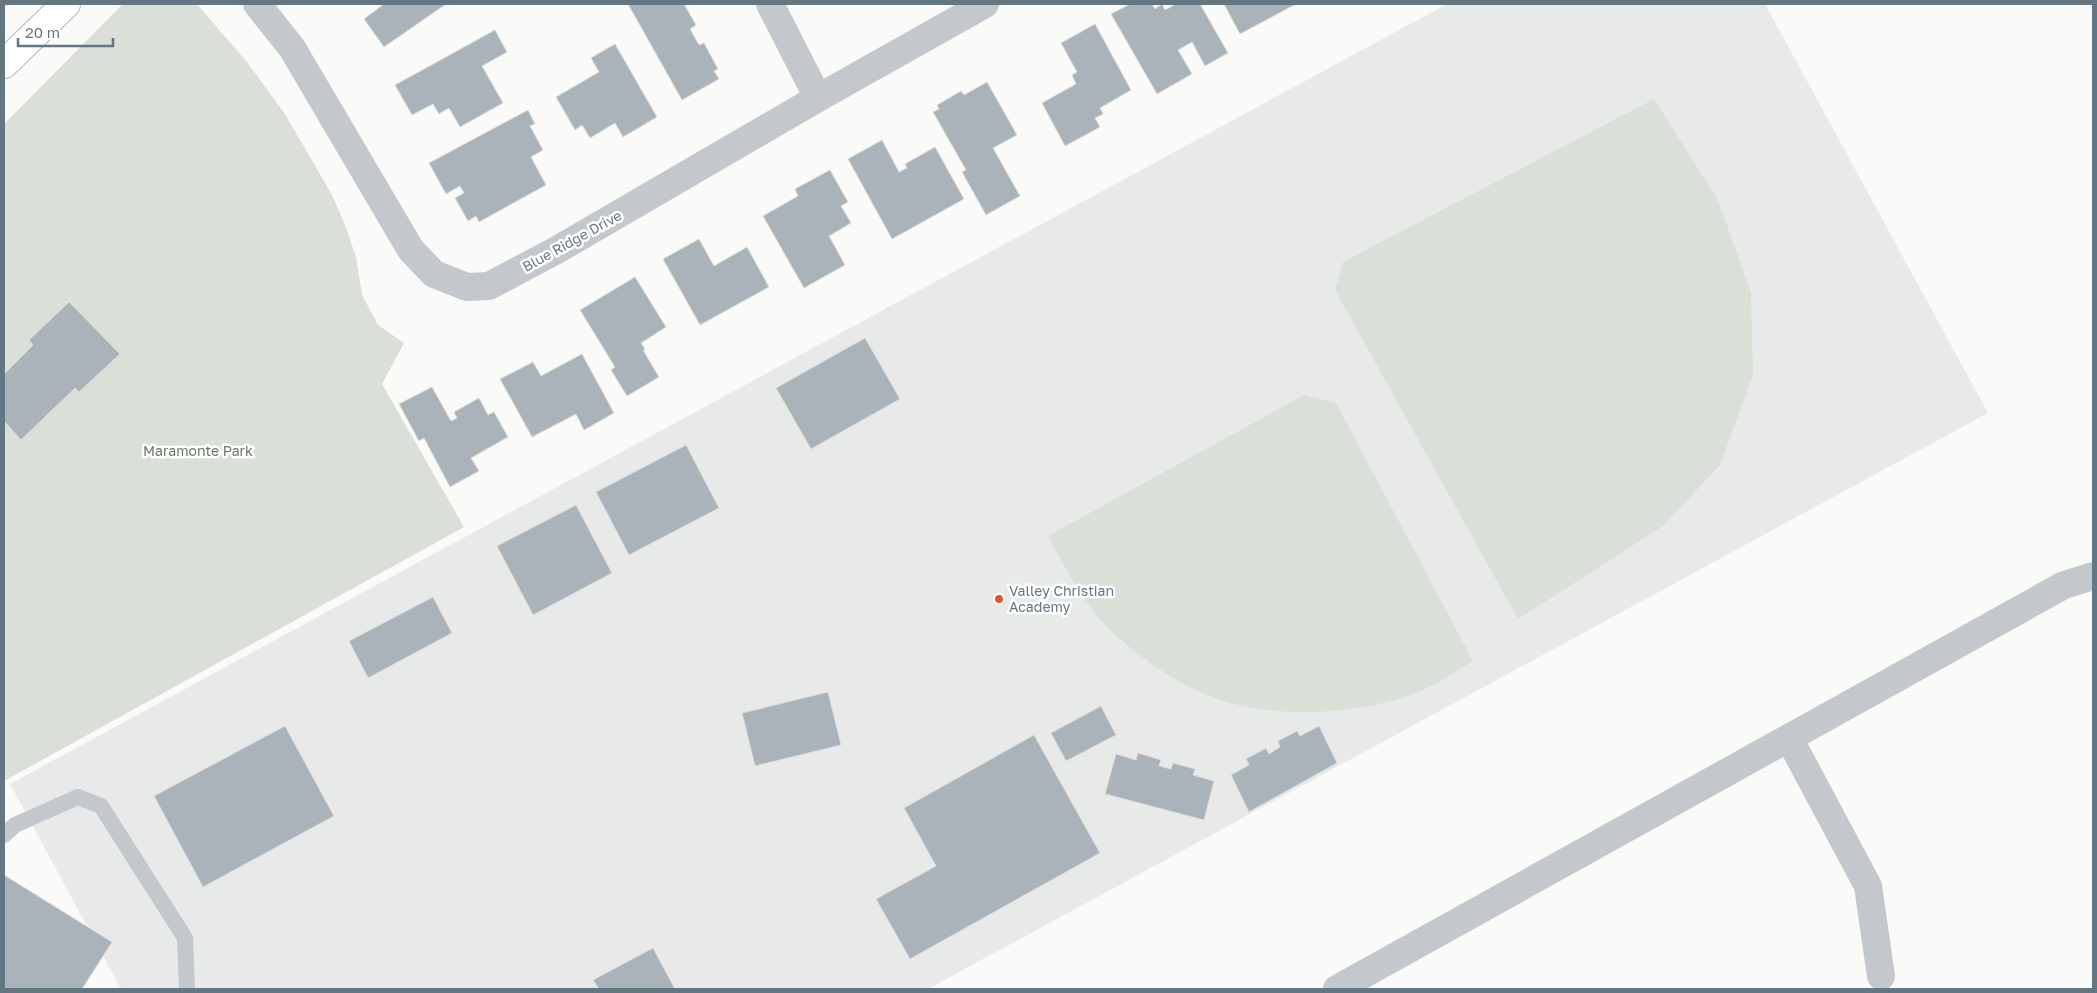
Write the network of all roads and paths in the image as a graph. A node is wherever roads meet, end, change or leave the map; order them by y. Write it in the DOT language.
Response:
graph roads {
  1 [pos="66,4"];
  2 [pos="257,4"];
  3 [pos="770,4"];
  4 [pos="985,4"];
  5 [pos="4,64"];
  6 [pos="818,98"];
  7 [pos="2093,576"];
  8 [pos="1789,738"];
  9 [pos="4,835"];
  10 [pos="1881,976"];
  11 [pos="1348,986"];
  12 [pos="187,989"];
  1 -- 5 [label="street"];
  2 -- 6 [label="street, Blue Ridge Drive"];
  3 -- 6 [label="street"];
  4 -- 6 [label="street, Blue Ridge Drive"];
  7 -- 8 [label="street"];
  8 -- 10 [label="street"];
  8 -- 11 [label="street"];
  9 -- 12 [label="lane"];
}
